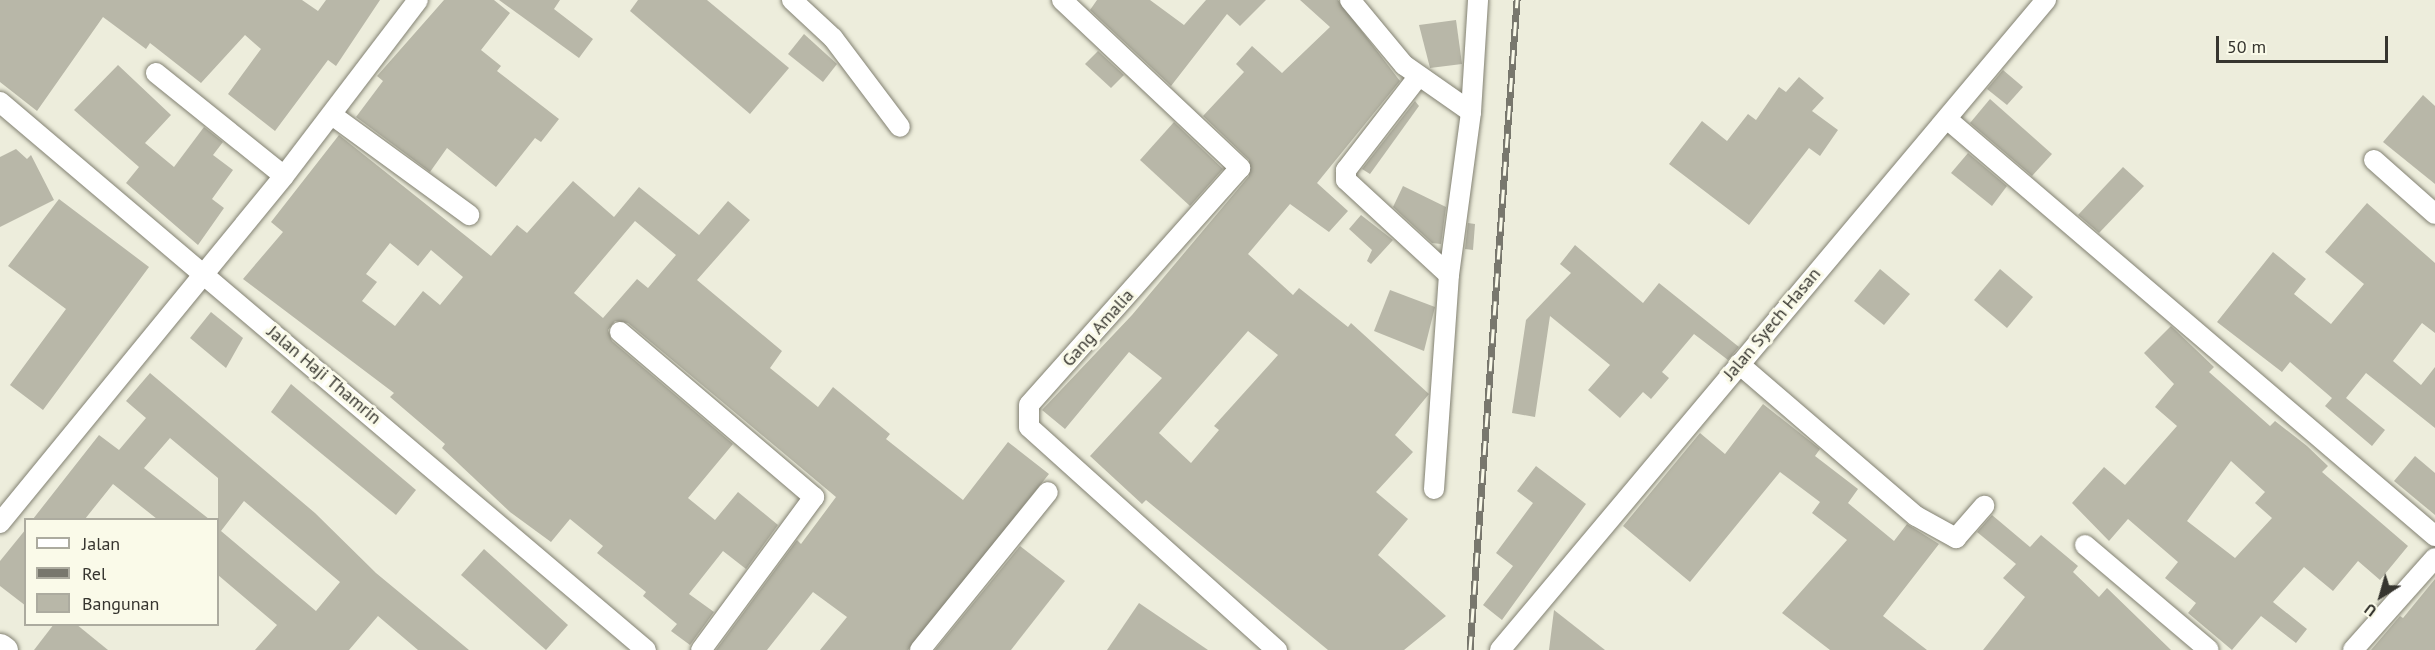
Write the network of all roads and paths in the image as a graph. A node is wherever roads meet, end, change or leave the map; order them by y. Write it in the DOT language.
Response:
graph roads {
  1 [pos="418,0"];
  2 [pos="792,0"];
  3 [pos="1062,0"];
  4 [pos="1350,0"];
  5 [pos="1478,0"];
  6 [pos="2046,0"];
  7 [pos="156,73"];
  8 [pos="1418,77"];
  9 [pos="0,102"];
  10 [pos="1472,112"];
  11 [pos="332,115"];
  12 [pos="1947,119"];
  13 [pos="900,127"];
  14 [pos="2374,160"];
  15 [pos="284,176"];
  16 [pos="2435,214"];
  17 [pos="469,215"];
  18 [pos="205,273"];
  19 [pos="1449,275"];
  20 [pos="620,332"];
  21 [pos="1738,364"];
  22 [pos="1434,489"];
  23 [pos="1048,492"];
  24 [pos="1984,506"];
  25 [pos="0,523"];
  26 [pos="2435,536"];
  27 [pos="2085,545"];
  28 [pos="2435,558"];
  29 [pos="1523,617"];
  30 [pos="0,646"];
  31 [pos="4,650"];
  32 [pos="646,650"];
  33 [pos="701,650"];
  34 [pos="920,650"];
  35 [pos="1277,650"];
  36 [pos="1500,650"];
  37 [pos="1520,650"];
  38 [pos="2209,650"];
  39 [pos="2353,650"];
  1 -- 11 [label="street"];
  2 -- 13 [label="street"];
  3 -- 35 [label="street, Gang Amalia"];
  4 -- 8 [label="street"];
  5 -- 10 [label="street"];
  6 -- 12 [label="street, Jalan Syech Hasan"];
  7 -- 15 [label="street"];
  8 -- 10 [label="street"];
  8 -- 19 [label="street"];
  9 -- 18 [label="street, Jalan Haji Thamrin"];
  10 -- 19 [label="street"];
  11 -- 15 [label="street"];
  11 -- 17 [label="street"];
  12 -- 21 [label="street, Jalan Syech Hasan"];
  12 -- 26 [label="street"];
  14 -- 16 [label="street"];
  15 -- 18 [label="street"];
  18 -- 25 [label="street"];
  18 -- 32 [label="street, Jalan Haji Thamrin"];
  19 -- 22 [label="street"];
  20 -- 33 [label="street"];
  21 -- 24 [label="street"];
  21 -- 29 [label="street, Jalan Syech Hasan"];
  23 -- 34 [label="street"];
  27 -- 38 [label="street"];
  28 -- 39 [label="street"];
  29 -- 36 [label="street, Jalan Syech Hasan"];
  29 -- 37 [label="street"];
  30 -- 31 [label="street"];
}
